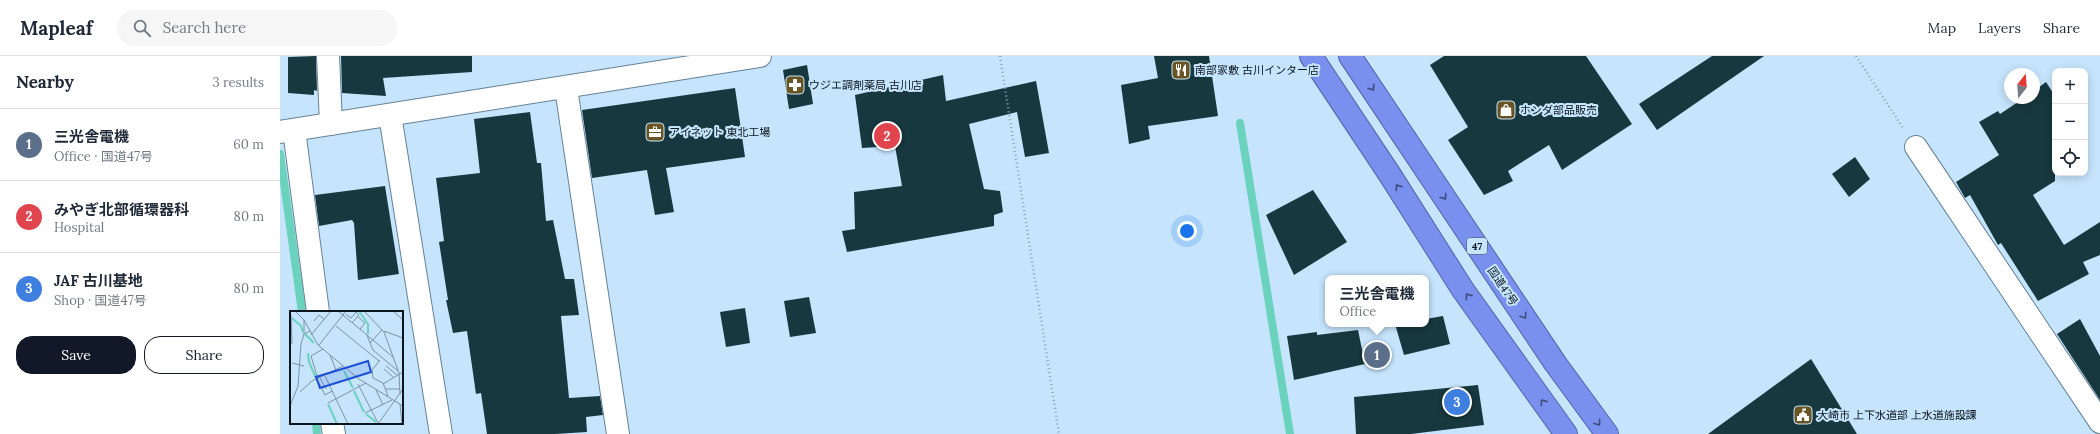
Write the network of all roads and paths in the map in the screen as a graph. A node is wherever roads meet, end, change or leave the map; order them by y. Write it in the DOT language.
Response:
graph roads {
  1 [pos="328,56"];
  2 [pos="760,56"];
  3 [pos="1000,56"];
  4 [pos="1311,56"];
  5 [pos="1350,56"];
  6 [pos="1856,56"];
  7 [pos="566,88"];
  8 [pos="390,115"];
  9 [pos="331,124"];
  10 [pos="287,131"];
  11 [pos="1916,147"];
  12 [pos="318,311"];
  13 [pos="2100,422"];
  14 [pos="332,424"];
  15 [pos="334,434"];
  16 [pos="442,434"];
  17 [pos="618,434"];
  18 [pos="1059,434"];
  19 [pos="1566,434"];
  20 [pos="1607,434"];
  1 -- 9 [label="street"];
  2 -- 7 [label="street"];
  3 -- 18 [label="path"];
  19 -- 4 [label="highway, one-way"];
  5 -- 20 [label="highway, 国道47号 / 47, one-way"];
  6 -- 11 [label="path"];
  7 -- 8 [label="street"];
  7 -- 17 [label="street"];
  8 -- 9 [label="street"];
  8 -- 16 [label="street"];
  9 -- 10 [label="street"];
  10 -- 12 [label="street"];
  11 -- 13 [label="street"];
  14 -- 15 [label="street"];
}
